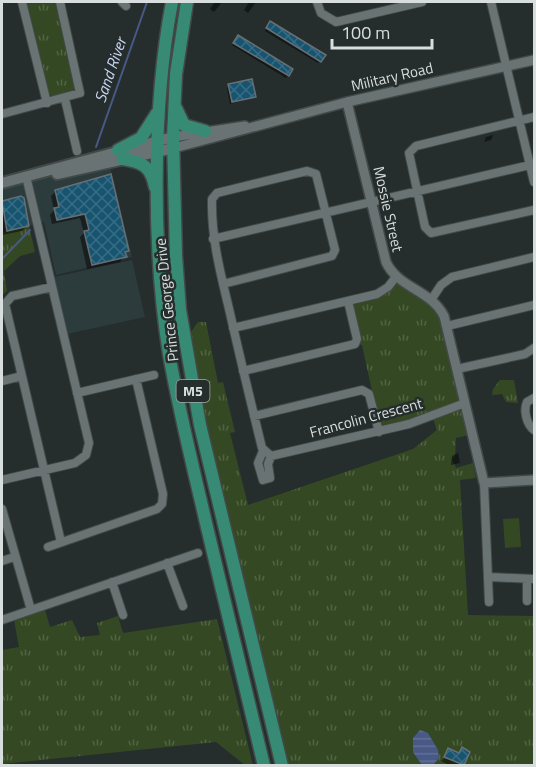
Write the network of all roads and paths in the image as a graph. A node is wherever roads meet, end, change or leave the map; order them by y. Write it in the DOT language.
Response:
graph roads {
  1 [pos="22,2"];
  2 [pos="60,2"];
  3 [pos="172,2"];
  4 [pos="187,2"];
  5 [pos="317,2"];
  6 [pos="422,2"];
  7 [pos="492,2"];
  8 [pos="534,60"];
  9 [pos="507,67"];
  10 [pos="174,98"];
  11 [pos="65,99"];
  12 [pos="347,102"];
  13 [pos="47,103"];
  14 [pos="159,109"];
  15 [pos="2,114"];
  16 [pos="534,117"];
  17 [pos="520,121"];
  18 [pos="256,126"];
  19 [pos="205,131"];
  20 [pos="173,142"];
  21 [pos="158,146"];
  22 [pos="77,151"];
  23 [pos="121,155"];
  24 [pos="531,165"];
  25 [pos="27,178"];
  26 [pos="534,182"];
  27 [pos="2,185"];
  28 [pos="417,191"];
  29 [pos="371,202"];
  30 [pos="534,210"];
  31 [pos="326,213"];
  32 [pos="159,214"];
  33 [pos="213,239"];
  34 [pos="534,257"];
  35 [pos="394,278"];
  36 [pos="223,284"];
  37 [pos="52,286"];
  38 [pos="431,300"];
  39 [pos="348,301"];
  40 [pos="534,305"];
  41 [pos="447,326"];
  42 [pos="233,328"];
  43 [pos="534,348"];
  44 [pos="457,369"];
  45 [pos="243,371"];
  46 [pos="154,375"];
  47 [pos="22,376"];
  48 [pos="136,379"];
  49 [pos="2,381"];
  50 [pos="77,393"];
  51 [pos="534,398"];
  52 [pos="465,404"];
  53 [pos="254,416"];
  54 [pos="534,430"];
  55 [pos="379,432"];
  56 [pos="44,471"];
  57 [pos="2,480"];
  58 [pos="534,480"];
  59 [pos="484,483"];
  60 [pos="2,509"];
  61 [pos="61,542"];
  62 [pos="48,547"];
  63 [pos="198,553"];
  64 [pos="14,557"];
  65 [pos="2,561"];
  66 [pos="167,563"];
  67 [pos="490,577"];
  68 [pos="531,579"];
  69 [pos="112,582"];
  70 [pos="527,601"];
  71 [pos="489,602"];
  72 [pos="183,606"];
  73 [pos="31,610"];
  74 [pos="123,615"];
  75 [pos="2,620"];
  76 [pos="264,765"];
  77 [pos="282,765"];
  1 -- 13 [label="street"];
  2 -- 11 [label="street"];
  3 -- 14 [label="main road, Prince George Drive / M5"];
  4 -- 10 [label="main road, Prince George Drive / M5"];
  5 -- 6 [label="street"];
  7 -- 9 [label="street"];
  8 -- 9 [label="street, Military Road"];
  9 -- 12 [label="street, Military Road"];
  9 -- 17 [label="street"];
  10 -- 19 [label="main road"];
  10 -- 20 [label="main road, Prince George Drive / M5"];
  11 -- 13 [label="street"];
  11 -- 22 [label="street"];
  12 -- 18 [label="street, Military Road"];
  12 -- 29 [label="street, Mossie Street"];
  13 -- 15 [label="street"];
  14 -- 21 [label="main road, Prince George Drive / M5"];
  14 -- 23 [label="main road"];
  16 -- 17 [label="street"];
  17 -- 24 [label="street"];
  17 -- 28 [label="street"];
  18 -- 19 [label="street, Military Road"];
  18 -- 20 [label="street, Military Road"];
  19 -- 20 [label="street, Military Road"];
  20 -- 21 [label="main road, Military Road"];
  20 -- 77 [label="main road, Prince George Drive / M5"];
  21 -- 23 [label="main road, Military Road"];
  21 -- 32 [label="main road, Prince George Drive / M5"];
  23 -- 25 [label="main road, Military Road"];
  23 -- 32 [label="main road"];
  24 -- 26 [label="street"];
  24 -- 28 [label="street"];
  25 -- 27 [label="main road, Military Road"];
  25 -- 37 [label="street"];
  28 -- 29 [label="street"];
  28 -- 30 [label="street"];
  29 -- 31 [label="street"];
  29 -- 35 [label="street, Mossie Street"];
  31 -- 33 [label="street"];
  31 -- 33 [label="street"];
  31 -- 36 [label="street"];
  32 -- 76 [label="main road, Prince George Drive / M5"];
  33 -- 36 [label="street"];
  34 -- 38 [label="street"];
  35 -- 38 [label="street"];
  35 -- 39 [label="street"];
  36 -- 42 [label="street"];
  37 -- 47 [label="street"];
  37 -- 50 [label="street"];
  38 -- 41 [label="street"];
  39 -- 42 [label="street"];
  39 -- 45 [label="street"];
  40 -- 41 [label="street"];
  41 -- 44 [label="street"];
  42 -- 45 [label="street"];
  43 -- 44 [label="street"];
  44 -- 52 [label="street"];
  45 -- 53 [label="street"];
  46 -- 48 [label="street"];
  47 -- 49 [label="street"];
  47 -- 56 [label="street"];
  48 -- 50 [label="street"];
  48 -- 61 [label="street"];
  50 -- 56 [label="street"];
  51 -- 54 [label="street"];
  52 -- 55 [label="street, Francolin Crescent"];
  52 -- 59 [label="street"];
  53 -- 55 [label="street, Francolin Crescent"];
  53 -- 55 [label="street"];
  56 -- 57 [label="street"];
  56 -- 61 [label="street"];
  58 -- 59 [label="street"];
  59 -- 67 [label="street"];
  60 -- 64 [label="street"];
  61 -- 62 [label="street"];
  63 -- 66 [label="street"];
  64 -- 65 [label="street"];
  64 -- 73 [label="street"];
  66 -- 69 [label="street"];
  66 -- 72 [label="street"];
  67 -- 68 [label="street"];
  67 -- 71 [label="street"];
  68 -- 70 [label="street"];
  69 -- 73 [label="street"];
  69 -- 74 [label="street"];
  73 -- 75 [label="street"];
}
